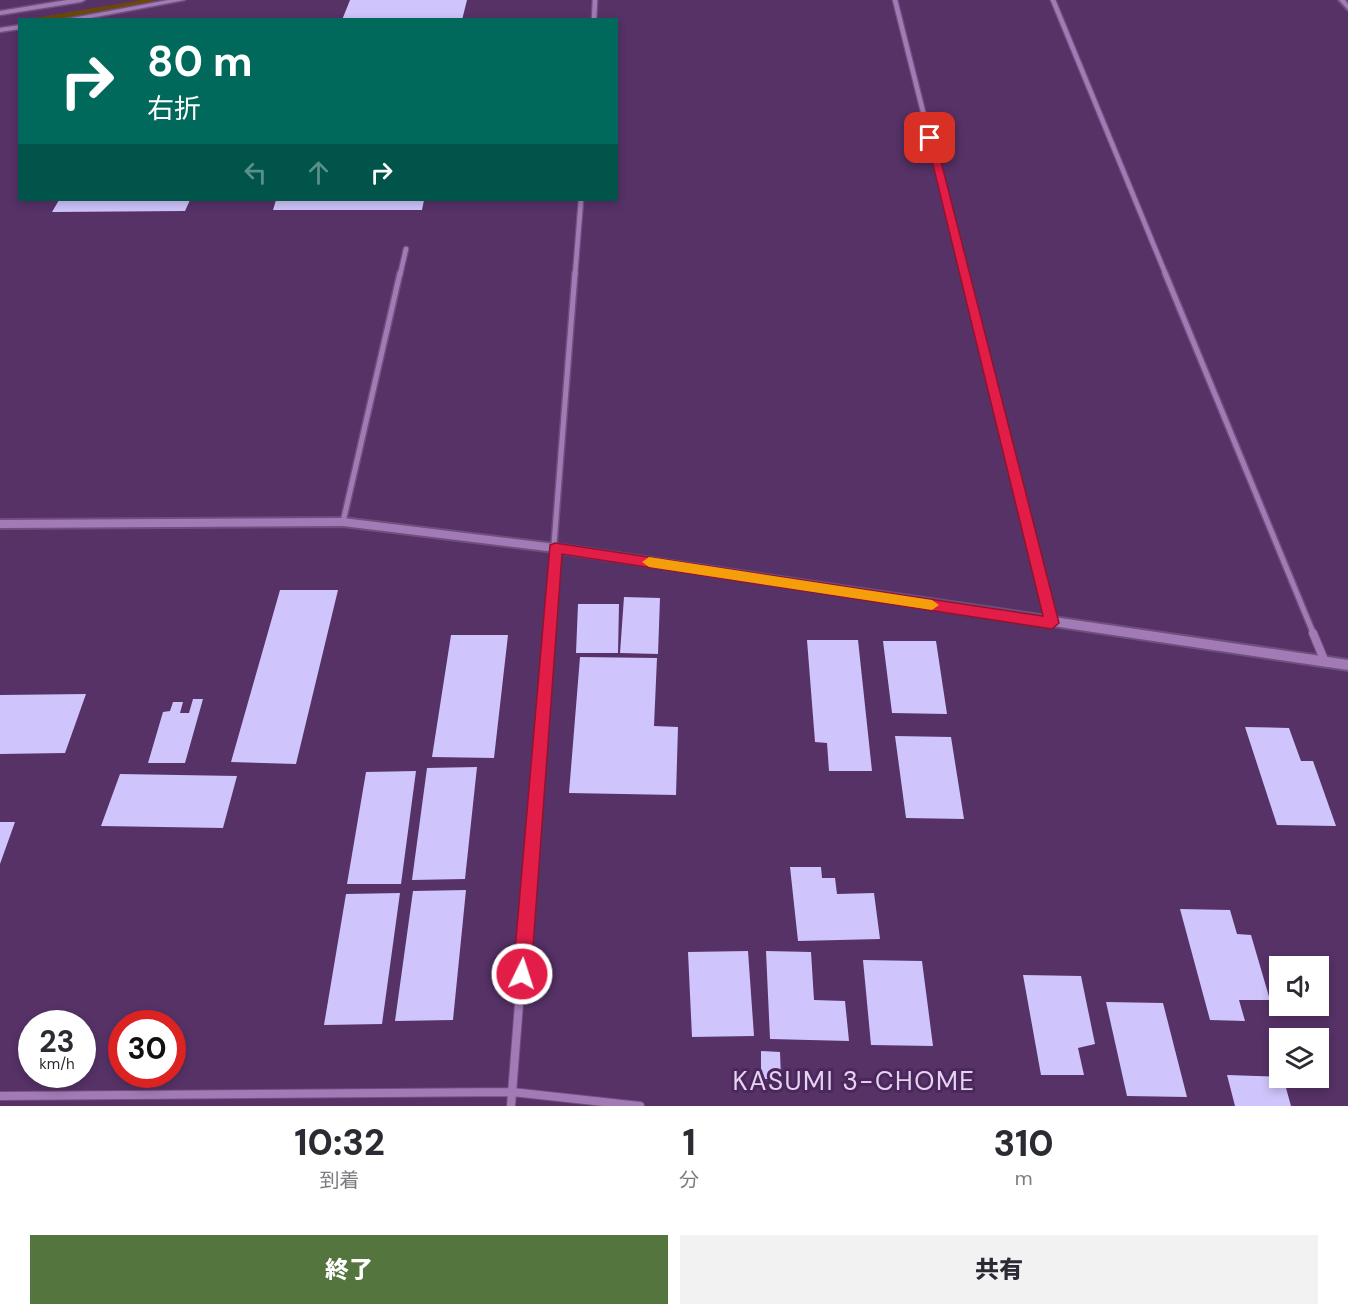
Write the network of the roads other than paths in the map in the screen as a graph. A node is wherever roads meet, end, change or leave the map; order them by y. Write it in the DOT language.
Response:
graph roads {
  1 [pos="81,0"];
  2 [pos="181,0"];
  3 [pos="595,0"];
  4 [pos="895,0"];
  5 [pos="1053,0"];
  6 [pos="1342,0"];
  7 [pos="1348,8"];
  8 [pos="0,13"];
  9 [pos="76,18"];
  10 [pos="594,18"];
  11 [pos="18,27"];
  12 [pos="0,30"];
  13 [pos="581,201"];
  14 [pos="406,249"];
  15 [pos="344,522"];
  16 [pos="0,524"];
  17 [pos="555,548"];
  18 [pos="1052,623"];
  19 [pos="1325,662"];
  20 [pos="1348,666"];
  21 [pos="512,1092"];
  22 [pos="0,1096"];
  23 [pos="511,1106"];
  24 [pos="640,1106"];
  1 -- 8 [label="main road"];
  2 -- 9 [label="main road"];
  3 -- 10 [label="street"];
  4 -- 18 [label="street"];
  5 -- 19 [label="street"];
  6 -- 7 [label="street"];
  11 -- 12 [label="main road"];
  13 -- 17 [label="street"];
  14 -- 15 [label="street"];
  15 -- 16 [label="street"];
  15 -- 17 [label="street"];
  17 -- 18 [label="street"];
  17 -- 21 [label="street"];
  18 -- 19 [label="street"];
  19 -- 20 [label="street"];
  21 -- 22 [label="street"];
  21 -- 23 [label="street"];
  21 -- 24 [label="street"];
}
